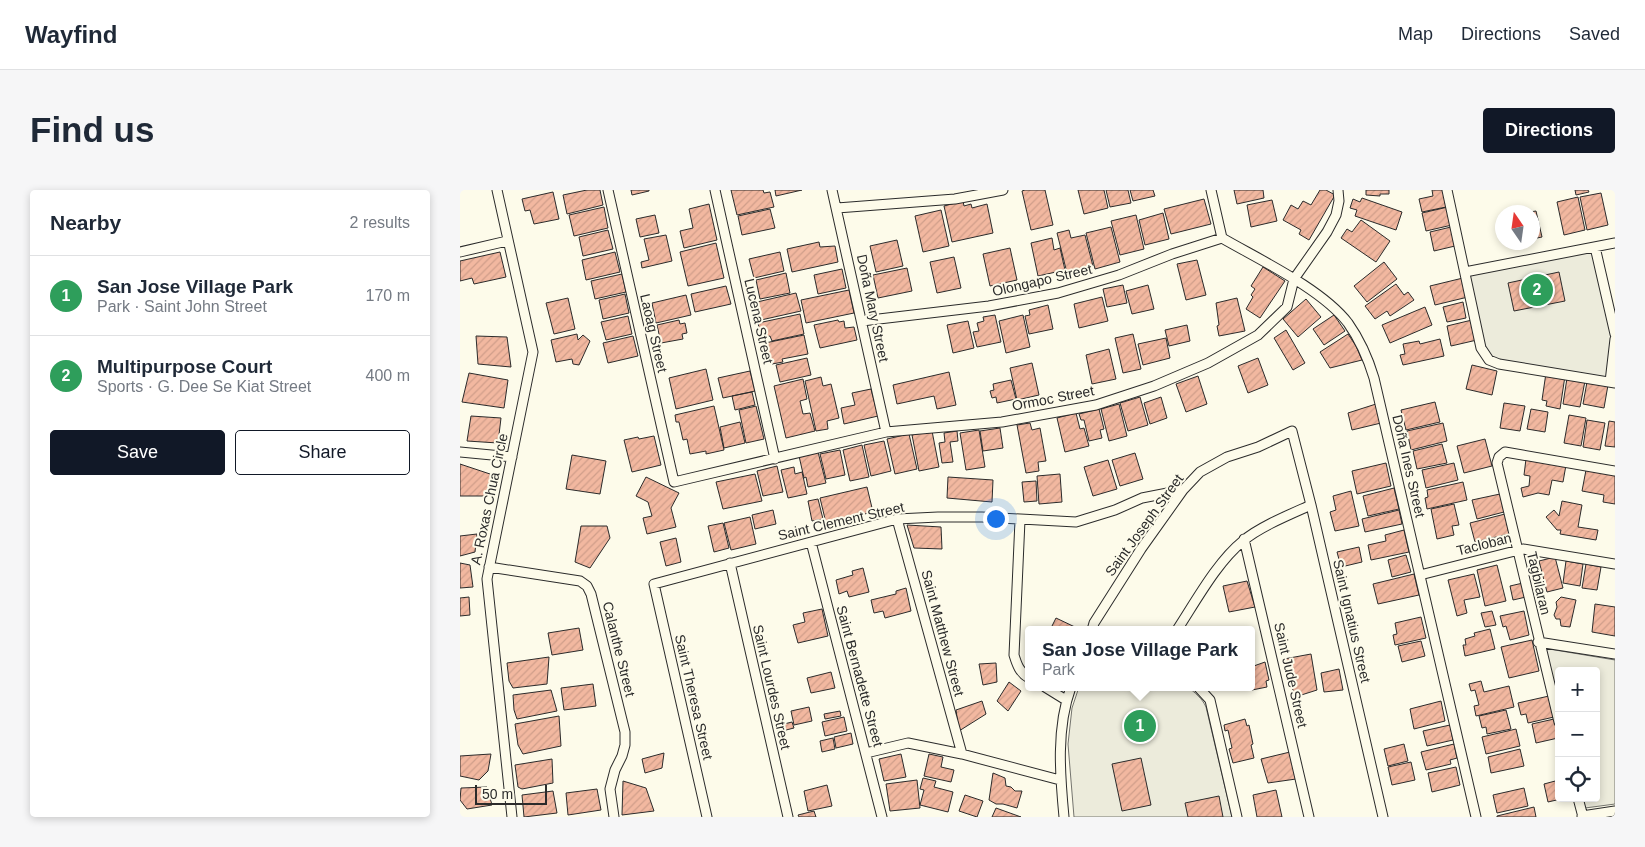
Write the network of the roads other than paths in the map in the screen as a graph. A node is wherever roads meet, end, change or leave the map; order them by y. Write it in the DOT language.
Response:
graph roads {
  1 [pos="497,190"];
  2 [pos="608,190"];
  3 [pos="714,190"];
  4 [pos="832,190"];
  5 [pos="1003,190"];
  6 [pos="1211,190"];
  7 [pos="1338,190"];
  8 [pos="1447,190"];
  9 [pos="837,208"];
  10 [pos="1222,238"];
  11 [pos="507,240"];
  12 [pos="1615,243"];
  13 [pos="1595,247"];
  14 [pos="460,252"];
  15 [pos="1466,272"];
  16 [pos="1294,279"];
  17 [pos="862,321"];
  18 [pos="1615,334"];
  19 [pos="1615,339"];
  20 [pos="1612,383"];
  21 [pos="1292,431"];
  22 [pos="886,432"];
  23 [pos="460,452"];
  24 [pos="512,457"];
  25 [pos="775,459"];
  26 [pos="1615,471"];
  27 [pos="674,482"];
  28 [pos="1183,490"];
  29 [pos="1311,505"];
  30 [pos="897,519"];
  31 [pos="1020,520"];
  32 [pos="1244,539"];
  33 [pos="812,542"];
  34 [pos="1517,549"];
  35 [pos="730,563"];
  36 [pos="1615,564"];
  37 [pos="489,566"];
  38 [pos="1420,575"];
  39 [pos="654,584"];
  40 [pos="1093,626"];
  41 [pos="1180,626"];
  42 [pos="1538,642"];
  43 [pos="1615,654"];
  44 [pos="1025,676"];
  45 [pos="1051,691"];
  46 [pos="1069,691"];
  47 [pos="1202,691"];
  48 [pos="1066,700"];
  49 [pos="1556,712"];
  50 [pos="866,753"];
  51 [pos="962,754"];
  52 [pos="1060,780"];
  53 [pos="1579,802"];
  54 [pos="1615,811"];
  55 [pos="512,817"];
  56 [pos="614,817"];
  57 [pos="707,817"];
  58 [pos="788,817"];
  59 [pos="882,817"];
  60 [pos="1064,817"];
  61 [pos="1236,817"];
  62 [pos="1309,817"];
  63 [pos="1383,817"];
  64 [pos="1476,817"];
  65 [pos="1582,817"];
  1 -- 11 [label="street, A. Roxas Chua Circle"];
  2 -- 27 [label="street, Laoag Street"];
  3 -- 25 [label="street, Lucena Street"];
  4 -- 9 [label="street, Doña Mary Street"];
  5 -- 9 [label="street"];
  6 -- 10 [label="street"];
  7 -- 16 [label="street, Ormoc Street"];
  8 -- 15 [label="street"];
  9 -- 17 [label="street, Doña Mary Street"];
  10 -- 16 [label="street, Doña Ines Street"];
  10 -- 17 [label="street, Olongapo Street"];
  11 -- 14 [label="street"];
  11 -- 24 [label="street, A. Roxas Chua Circle"];
  12 -- 13 [label="street"];
  13 -- 15 [label="street"];
  13 -- 18 [label="street"];
  15 -- 20 [label="street"];
  16 -- 22 [label="street, Ormoc Street"];
  16 -- 38 [label="street, Doña Ines Street"];
  17 -- 22 [label="street, Doña Mary Street"];
  19 -- 20 [label="street"];
  21 -- 28 [label="street, Saint Joseph Street"];
  21 -- 29 [label="street, Saint Ignatius Street"];
  22 -- 25 [label="street, Ormoc Street"];
  23 -- 24 [label="street"];
  24 -- 37 [label="street, A. Roxas Chua Circle"];
  25 -- 27 [label="street, Ormoc Street"];
  26 -- 34 [label="street, Tagbilaran"];
  28 -- 31 [label="street, Saint Clement Street"];
  28 -- 40 [label="street, Saint Joseph Street"];
  29 -- 32 [label="street"];
  29 -- 63 [label="street, Saint Ignatius Street"];
  30 -- 31 [label="street, Saint Clement Street"];
  30 -- 33 [label="street, Saint Clement Street"];
  30 -- 51 [label="street, Saint Matthew Street"];
  31 -- 44 [label="street"];
  32 -- 41 [label="street"];
  32 -- 62 [label="street, Saint Jude Street"];
  33 -- 35 [label="street, Saint Clement Street"];
  33 -- 50 [label="street, Saint Bernadette Street"];
  34 -- 36 [label="street, Tacloban"];
  34 -- 38 [label="street, Tacloban"];
  34 -- 42 [label="street, Tagbilaran"];
  35 -- 39 [label="street, Saint Clement Street"];
  35 -- 58 [label="street, Saint Lourdes Street"];
  37 -- 55 [label="street, A. Roxas Chua Circle"];
  37 -- 56 [label="street, Calanthe Street"];
  38 -- 64 [label="street, Doña Ines Street"];
  39 -- 57 [label="street, Saint Theresa Street"];
  42 -- 43 [label="street"];
  42 -- 49 [label="street, Tagbilaran"];
  45 -- 48 [label="street"];
  46 -- 48 [label="street"];
  47 -- 61 [label="street"];
  48 -- 52 [label="street"];
  50 -- 51 [label="street"];
  50 -- 59 [label="street, Saint Bernadette Street"];
  51 -- 52 [label="street"];
  52 -- 60 [label="street"];
  53 -- 65 [label="street"];
  54 -- 65 [label="street"];
}
